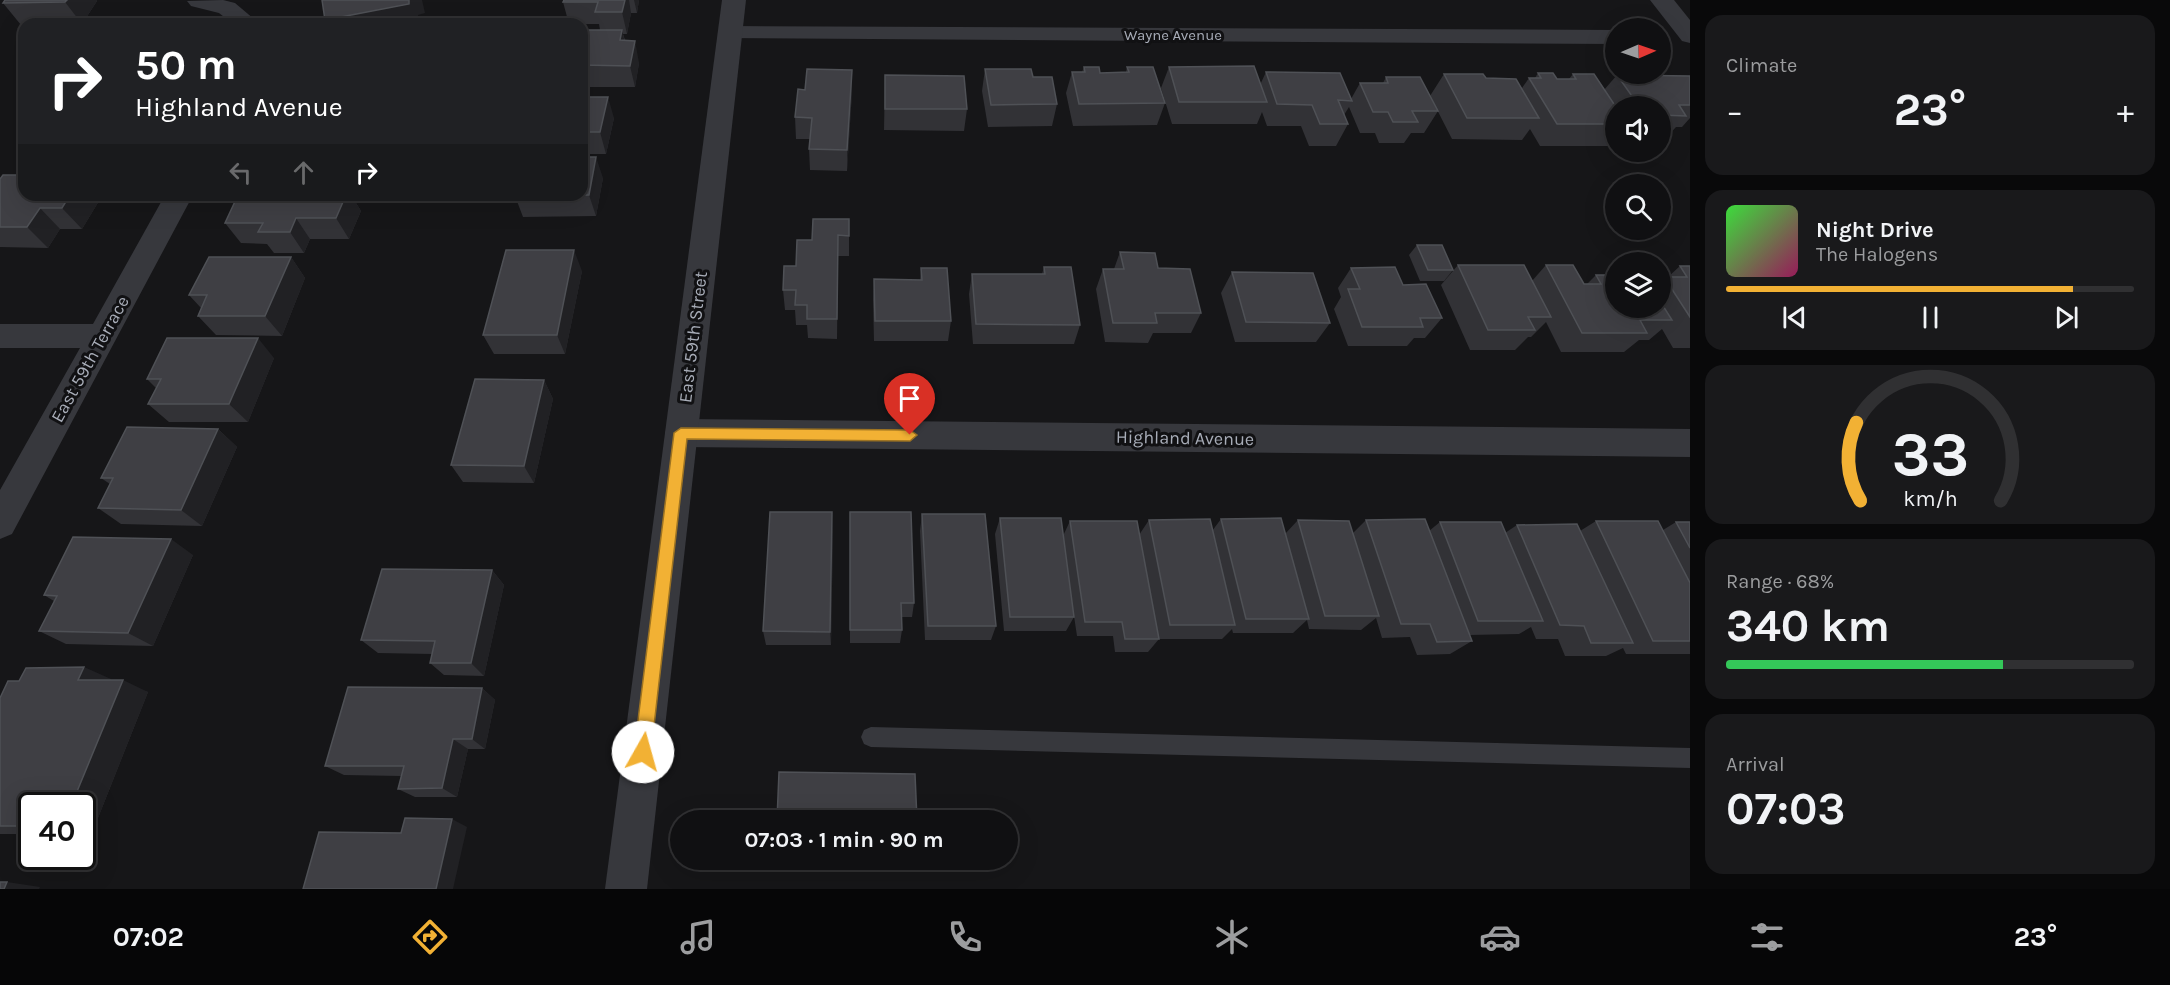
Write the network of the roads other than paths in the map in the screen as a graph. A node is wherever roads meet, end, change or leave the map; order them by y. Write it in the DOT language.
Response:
graph roads {
  1 [pos="734,0"];
  2 [pos="1662,0"];
  3 [pos="199,1"];
  4 [pos="240,18"];
  5 [pos="730,33"];
  6 [pos="1690,36"];
  7 [pos="1605,37"];
  8 [pos="1671,37"];
  9 [pos="176,201"];
  10 [pos="0,336"];
  11 [pos="103,336"];
  12 [pos="681,433"];
  13 [pos="1690,443"];
  14 [pos="0,523"];
  15 [pos="871,737"];
  16 [pos="1690,758"];
  17 [pos="626,889"];
  1 -- 5 [label="street, East 59th Street"];
  2 -- 6 [label="street"];
  3 -- 4 [label="street"];
  5 -- 7 [label="street, Wayne Avenue"];
  5 -- 12 [label="street, East 59th Street"];
  6 -- 8 [label="street"];
  9 -- 11 [label="street, East 59th Terrace"];
  10 -- 11 [label="street"];
  11 -- 14 [label="street, East 59th Terrace"];
  12 -- 13 [label="street, Highland Avenue"];
  12 -- 17 [label="street, East 59th Street"];
  15 -- 16 [label="lane"];
}
